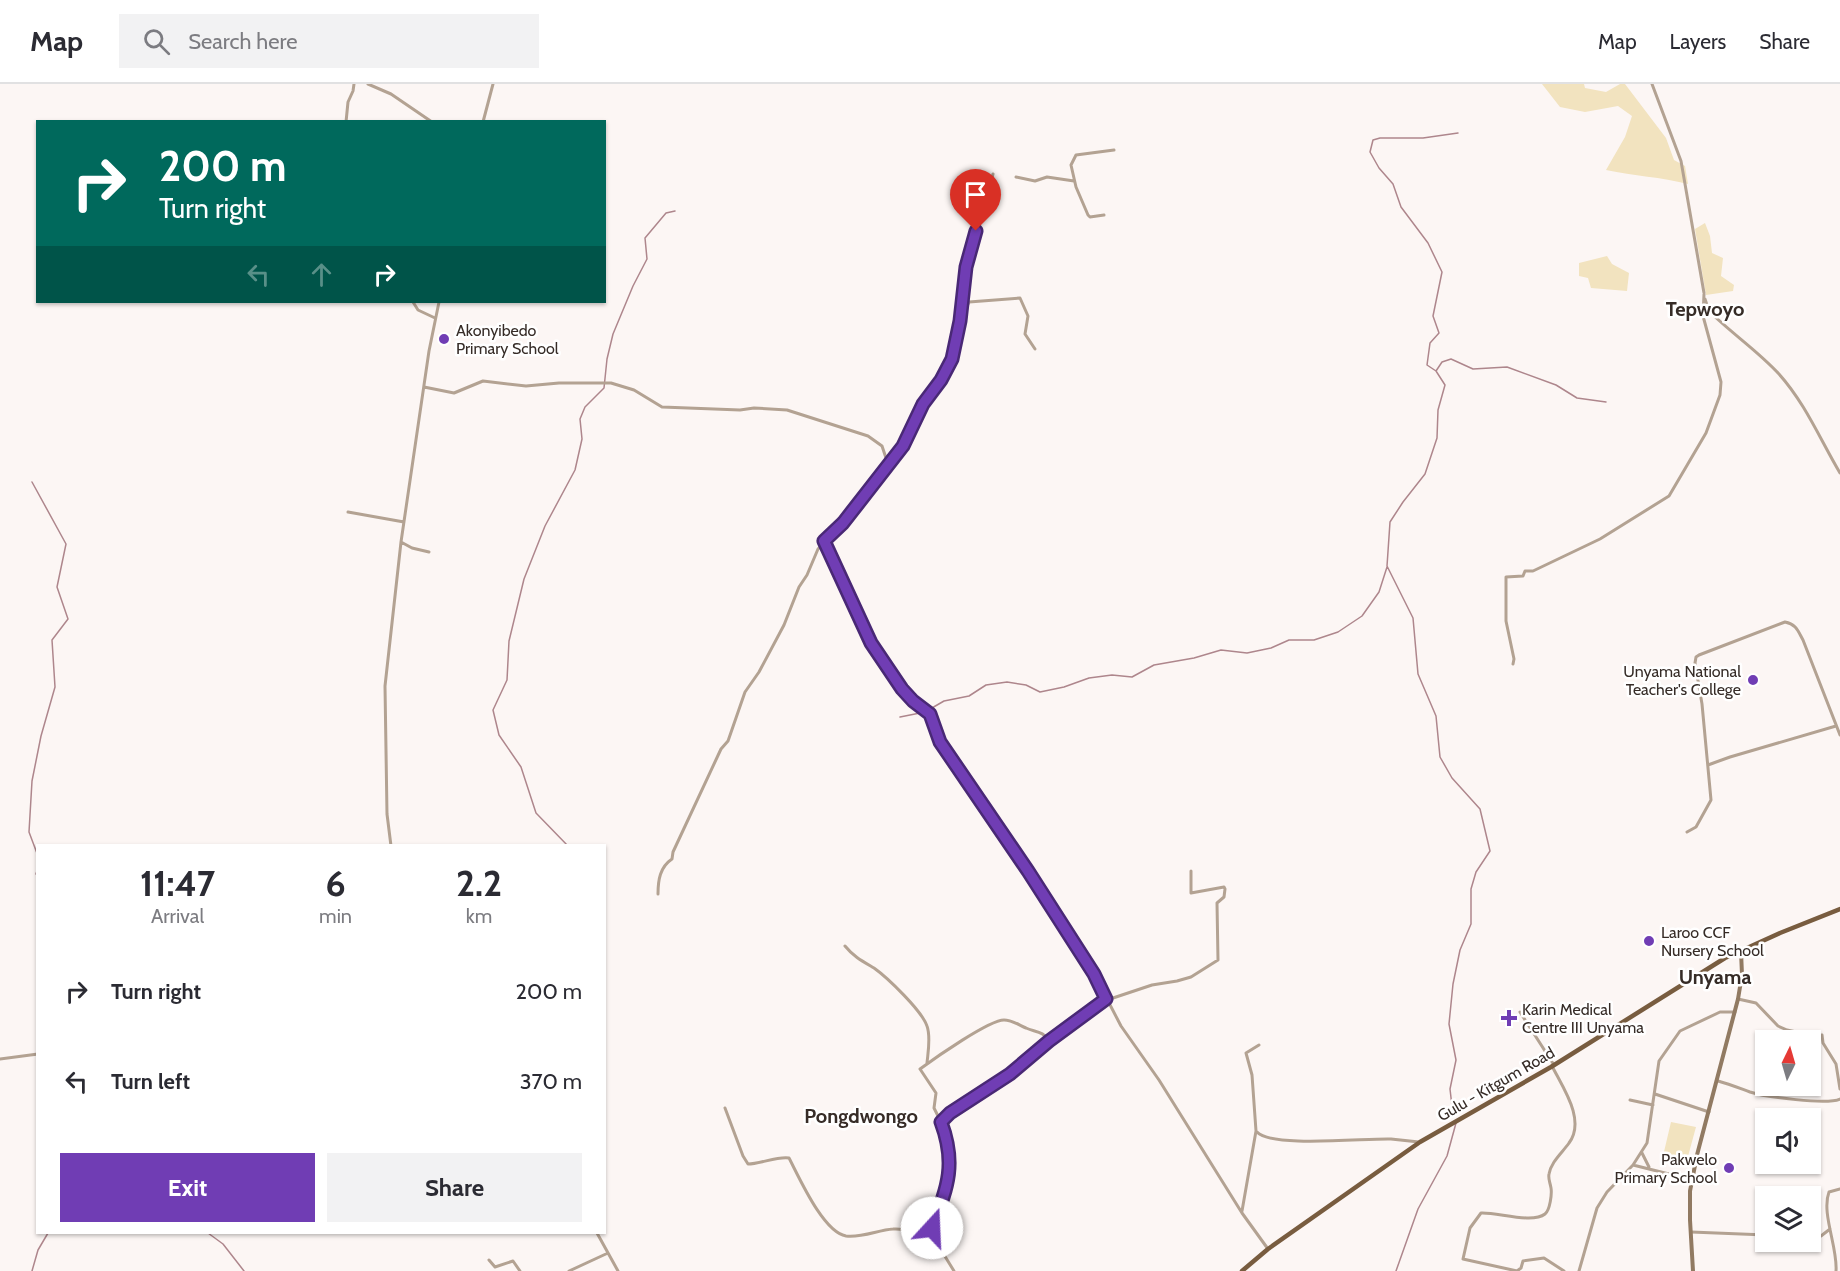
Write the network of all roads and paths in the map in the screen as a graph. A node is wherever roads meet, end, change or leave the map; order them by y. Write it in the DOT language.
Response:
graph roads {
  1 [pos="355,84"];
  2 [pos="368,84"];
  3 [pos="493,84"];
  4 [pos="1652,84"];
  5 [pos="346,120"];
  6 [pos="429,120"];
  7 [pos="484,120"];
  8 [pos="1114,150"];
  9 [pos="993,174"];
  10 [pos="1016,177"];
  11 [pos="1074,181"];
  12 [pos="1104,215"];
  13 [pos="1704,294"];
  14 [pos="414,303"];
  15 [pos="439,303"];
  16 [pos="435,318"];
  17 [pos="960,321"];
  18 [pos="1035,350"];
  19 [pos="424,387"];
  20 [pos="888,464"];
  21 [pos="1840,473"];
  22 [pos="348,512"];
  23 [pos="404,522"];
  24 [pos="824,541"];
  25 [pos="401,542"];
  26 [pos="429,552"];
  27 [pos="1513,664"];
  28 [pos="1836,726"];
  29 [pos="1840,735"];
  30 [pos="1708,765"];
  31 [pos="1687,832"];
  32 [pos="390,844"];
  33 [pos="1191,871"];
  34 [pos="658,894"];
  35 [pos="1840,909"];
  36 [pos="845,946"];
  37 [pos="1741,951"];
  38 [pos="1107,999"];
  39 [pos="1738,999"];
  40 [pos="1520,1012"];
  41 [pos="1735,1012"];
  42 [pos="1049,1041"];
  43 [pos="1259,1045"];
  44 [pos="36,1054"];
  45 [pos="0,1059"];
  46 [pos="927,1063"];
  47 [pos="1553,1065"];
  48 [pos="1718,1081"];
  49 [pos="1840,1089"];
  50 [pos="1655,1094"];
  51 [pos="1840,1099"];
  52 [pos="1630,1100"];
  53 [pos="1653,1105"];
  54 [pos="725,1108"];
  55 [pos="1709,1112"];
  56 [pos="941,1122"];
  57 [pos="1256,1131"];
  58 [pos="1420,1142"];
  59 [pos="1642,1153"];
  60 [pos="1633,1165"];
  61 [pos="1649,1168"];
  62 [pos="1693,1177"];
  63 [pos="1840,1189"];
  64 [pos="1242,1213"];
  65 [pos="1830,1229"];
  66 [pos="930,1232"];
  67 [pos="1691,1232"];
  68 [pos="598,1234"];
  69 [pos="1755,1235"];
  70 [pos="1821,1236"];
  71 [pos="1268,1249"];
  72 [pos="608,1253"];
  73 [pos="489,1260"];
  74 [pos="520,1271"];
  75 [pos="569,1271"];
  76 [pos="618,1271"];
  77 [pos="954,1271"];
  78 [pos="1242,1271"];
  79 [pos="1564,1271"];
  80 [pos="1579,1271"];
  81 [pos="1693,1271"];
  82 [pos="1836,1271"];
  1 -- 5 [label="street"];
  2 -- 6 [label="street"];
  3 -- 7 [label="street"];
  4 -- 13 [label="street"];
  8 -- 11 [label="street"];
  9 -- 17 [label="street"];
  10 -- 11 [label="street"];
  11 -- 12 [label="street"];
  13 -- 21 [label="street"];
  13 -- 27 [label="street"];
  14 -- 16 [label="street"];
  15 -- 16 [label="street"];
  16 -- 19 [label="street"];
  17 -- 18 [label="street"];
  17 -- 20 [label="street"];
  19 -- 20 [label="street"];
  19 -- 23 [label="street"];
  20 -- 24 [label="street"];
  22 -- 23 [label="street"];
  23 -- 25 [label="street"];
  24 -- 34 [label="street"];
  24 -- 38 [label="street"];
  25 -- 26 [label="street"];
  25 -- 32 [label="street"];
  28 -- 29 [label="street"];
  28 -- 30 [label="street"];
  28 -- 30 [label="street"];
  30 -- 31 [label="street"];
  33 -- 38 [label="street"];
  35 -- 37 [label="main road, Gulu - Kitgum Road"];
  36 -- 46 [label="street"];
  37 -- 39 [label="street"];
  37 -- 47 [label="main road, Gulu - Kitgum Road"];
  38 -- 42 [label="street"];
  38 -- 64 [label="street"];
  39 -- 41 [label="street"];
  39 -- 49 [label="street"];
  40 -- 47 [label="street"];
  41 -- 48 [label="street"];
  41 -- 50 [label="street"];
  42 -- 46 [label="street"];
  42 -- 56 [label="street"];
  43 -- 57 [label="street"];
  44 -- 45 [label="street"];
  46 -- 56 [label="street"];
  47 -- 58 [label="main road, Gulu - Kitgum Road"];
  47 -- 79 [label="street"];
  48 -- 51 [label="street"];
  48 -- 55 [label="street"];
  50 -- 53 [label="street"];
  50 -- 55 [label="street"];
  52 -- 53 [label="street"];
  53 -- 59 [label="street"];
  54 -- 66 [label="street"];
  55 -- 62 [label="street"];
  56 -- 66 [label="street"];
  57 -- 58 [label="street"];
  57 -- 64 [label="street"];
  58 -- 71 [label="main road, Gulu - Kitgum Road"];
  59 -- 60 [label="street"];
  59 -- 61 [label="street"];
  60 -- 61 [label="street"];
  60 -- 80 [label="street"];
  61 -- 62 [label="street"];
  62 -- 67 [label="street"];
  63 -- 65 [label="street"];
  64 -- 71 [label="street"];
  65 -- 70 [label="street"];
  65 -- 82 [label="street"];
  66 -- 77 [label="street"];
  67 -- 69 [label="street"];
  67 -- 81 [label="street"];
  68 -- 72 [label="street"];
  71 -- 78 [label="main road, Gulu - Kitgum Road"];
  72 -- 75 [label="street"];
  72 -- 76 [label="street"];
  73 -- 74 [label="street"];
}
